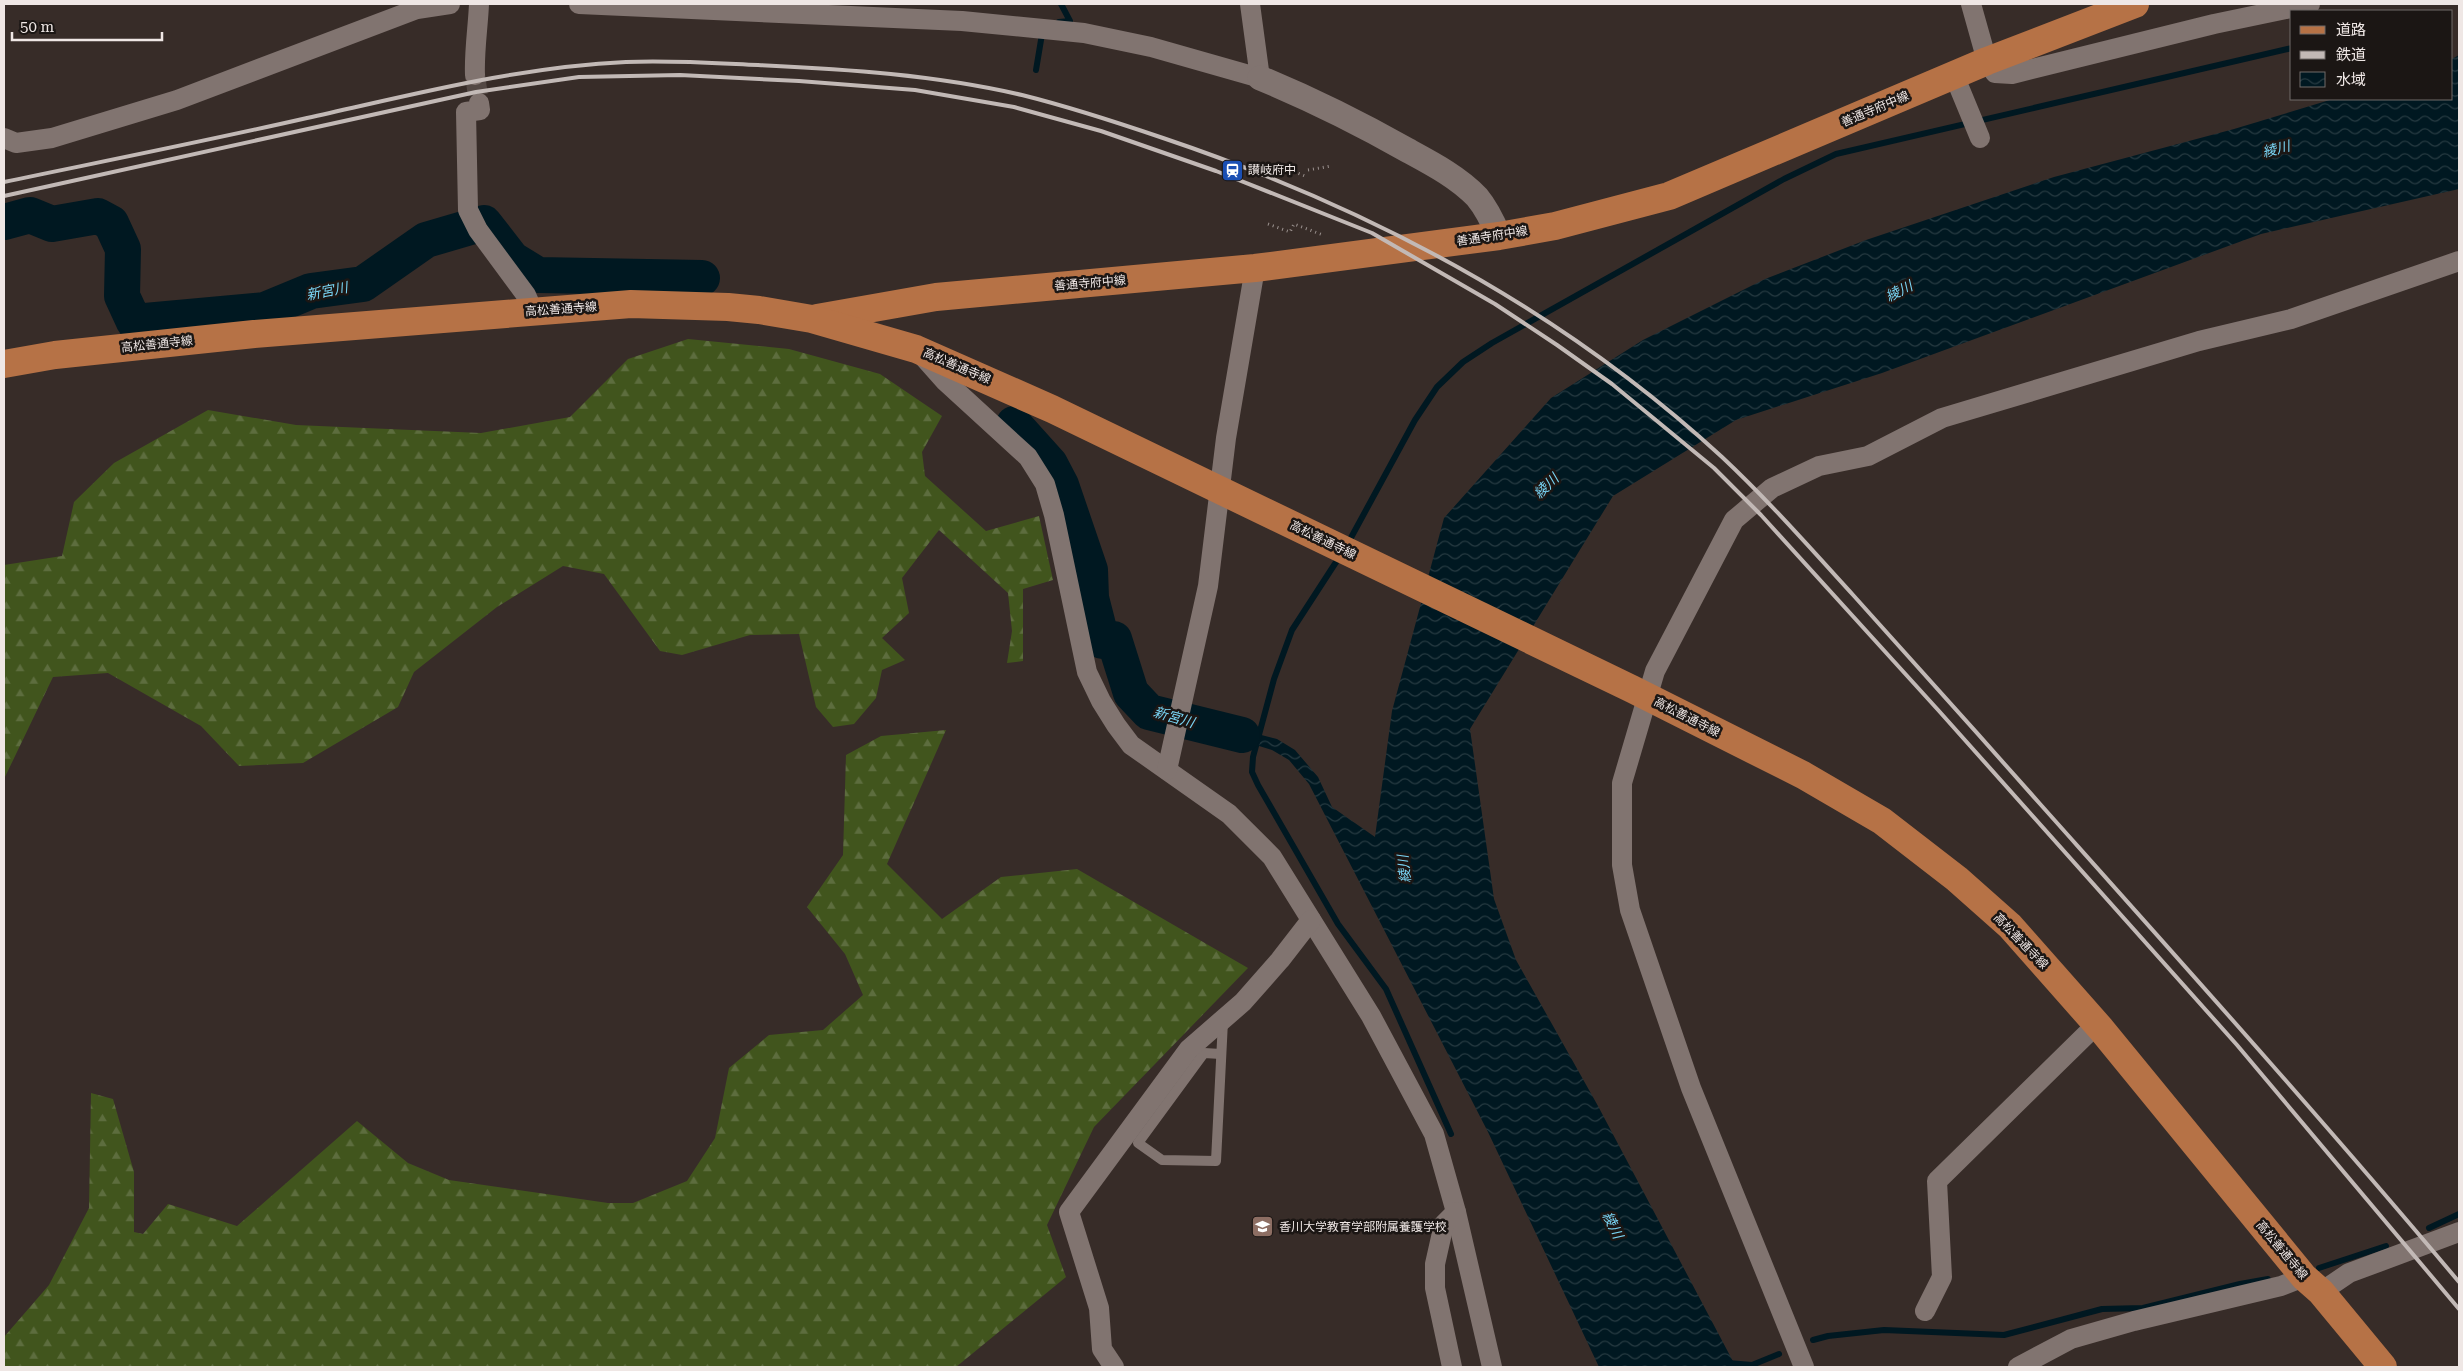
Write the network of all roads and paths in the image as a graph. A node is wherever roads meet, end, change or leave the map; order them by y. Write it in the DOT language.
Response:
graph roads {
  1 [pos="450,4"];
  2 [pos="479,4"];
  3 [pos="579,4"];
  4 [pos="1250,4"];
  5 [pos="1972,4"];
  6 [pos="2135,4"];
  7 [pos="2310,4"];
  8 [pos="1987,61"];
  9 [pos="475,74"];
  10 [pos="1954,75"];
  11 [pos="1260,78"];
  12 [pos="478,103"];
  13 [pos="1975,125"];
  14 [pos="4,138"];
  15 [pos="1280,166"];
  16 [pos="1331,166"];
  17 [pos="1308,170"];
  18 [pos="1305,176"];
  19 [pos="1268,224"];
  20 [pos="1327,236"];
  21 [pos="1499,236"];
  22 [pos="2459,261"];
  23 [pos="1255,268"];
  24 [pos="920,299"];
  25 [pos="533,311"];
  26 [pos="812,319"];
  27 [pos="916,349"];
  28 [pos="4,364"];
  29 [pos="1640,694"];
  30 [pos="1167,770"];
  31 [pos="1311,920"];
  32 [pos="1223,1020"];
  33 [pos="2097,1024"];
  34 [pos="1221,1054"];
  35 [pos="1456,1212"];
  36 [pos="2459,1232"];
  37 [pos="2312,1284"];
  38 [pos="1925,1311"];
  39 [pos="1114,1367"];
  40 [pos="1452,1367"];
  41 [pos="1492,1367"];
  42 [pos="1804,1367"];
  43 [pos="2018,1367"];
  44 [pos="2383,1367"];
  1 -- 14 [label="street"];
  2 -- 9 [label="street"];
  3 -- 11 [label="street"];
  4 -- 11 [label="street"];
  5 -- 8 [label="street"];
  6 -- 8 [label="main road, 善通寺府中線"];
  7 -- 8 [label="street"];
  8 -- 10 [label="main road, 善通寺府中線"];
  10 -- 13 [label="street"];
  10 -- 21 [label="main road, 善通寺府中線"];
  11 -- 21 [label="street"];
  12 -- 25 [label="street"];
  15 -- 18 [label="path"];
  16 -- 17 [label="path"];
  19 -- 20 [label="path"];
  21 -- 23 [label="main road, 善通寺府中線"];
  22 -- 29 [label="street"];
  23 -- 24 [label="main road, 善通寺府中線"];
  23 -- 30 [label="street"];
  24 -- 26 [label="main road, 善通寺府中線"];
  24 -- 27 [label="main road"];
  25 -- 26 [label="main road, 高松善通寺線"];
  25 -- 28 [label="main road, 高松善通寺線"];
  26 -- 27 [label="main road, 高松善通寺線"];
  27 -- 29 [label="main road, 高松善通寺線"];
  27 -- 30 [label="street"];
  29 -- 33 [label="main road, 高松善通寺線"];
  29 -- 42 [label="street"];
  30 -- 31 [label="street"];
  31 -- 32 [label="street"];
  31 -- 35 [label="street"];
  32 -- 34 [label="lane"];
  32 -- 39 [label="street"];
  33 -- 37 [label="main road, 高松善通寺線"];
  33 -- 38 [label="street"];
  34 -- 34 [label="lane"];
  35 -- 40 [label="street"];
  35 -- 41 [label="street"];
  36 -- 37 [label="street"];
  37 -- 43 [label="street"];
  37 -- 44 [label="main road, 高松善通寺線"];
}
